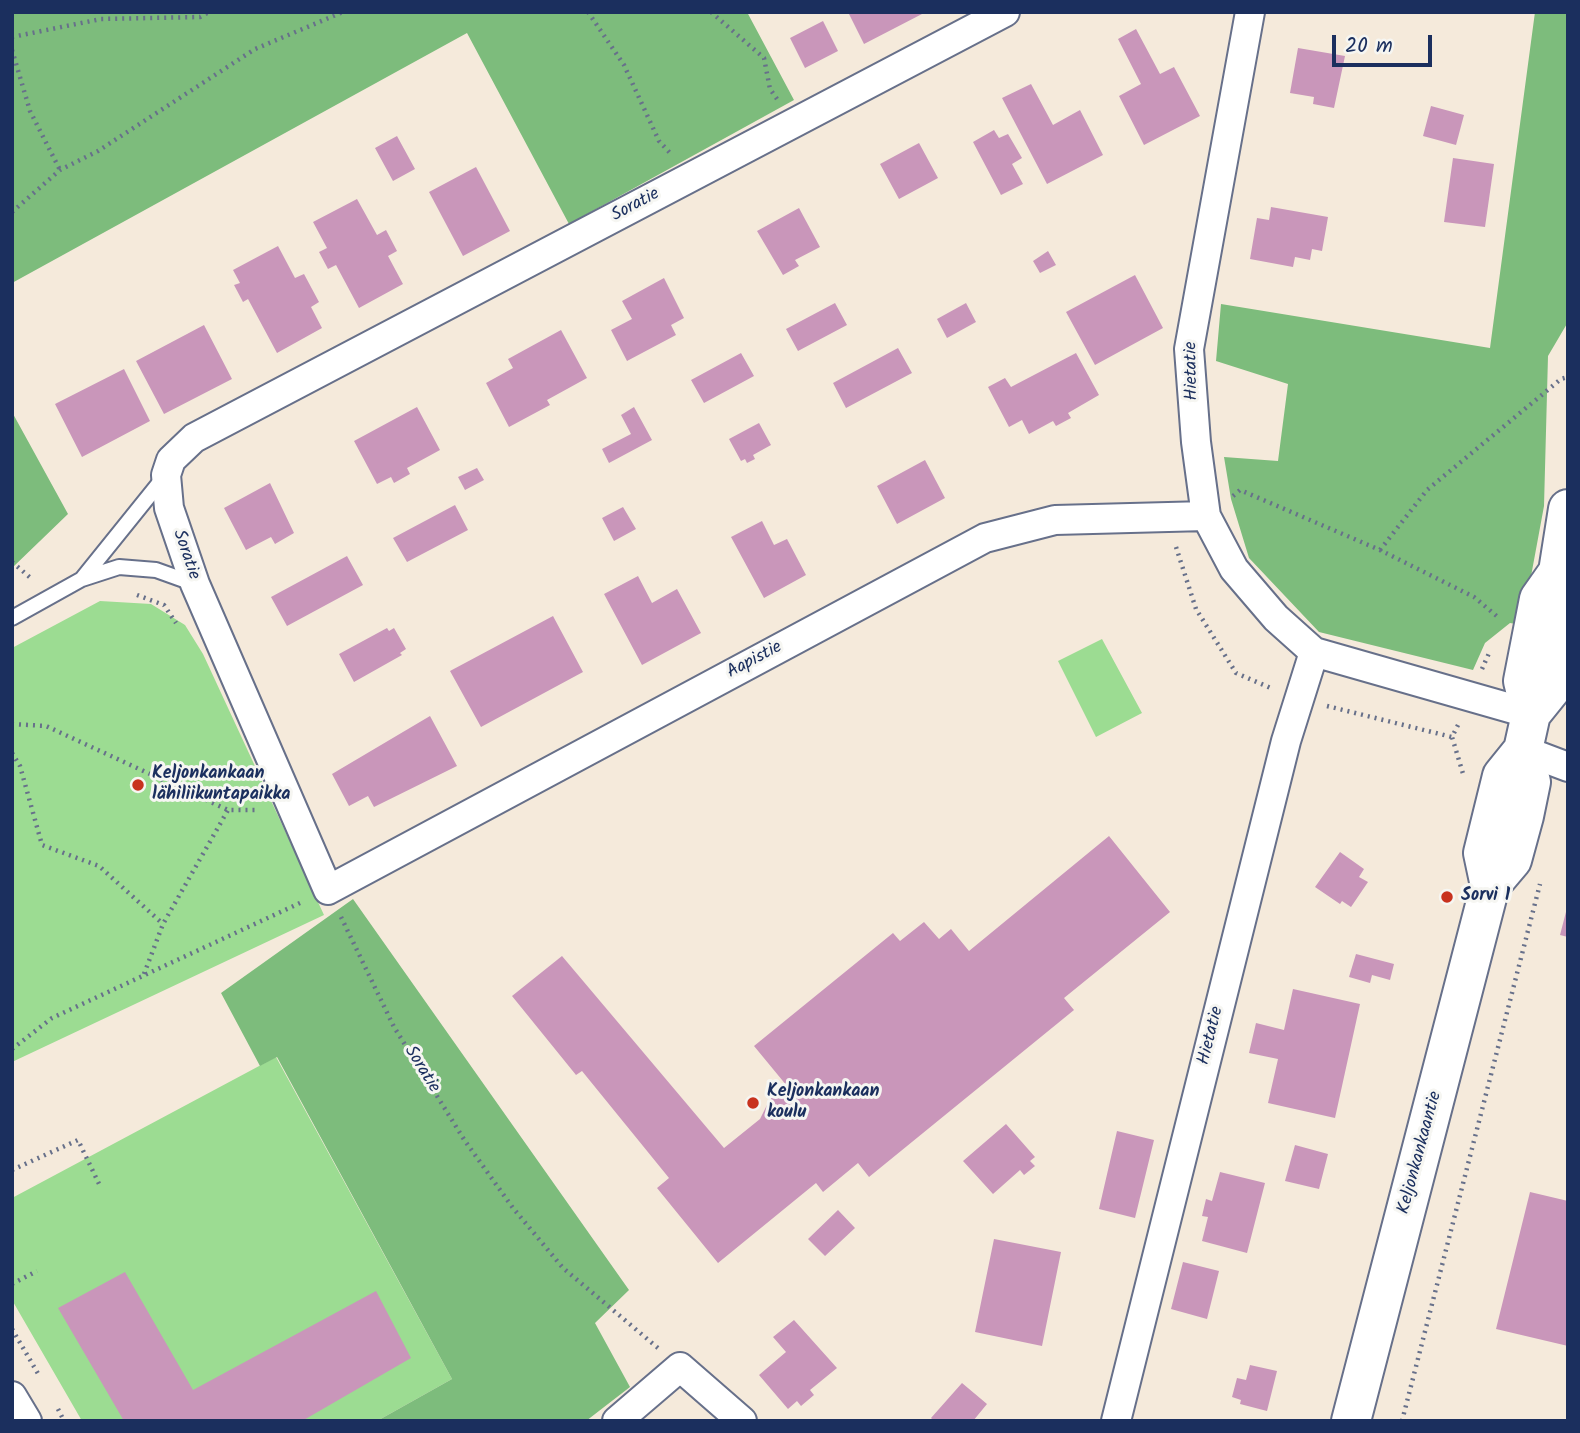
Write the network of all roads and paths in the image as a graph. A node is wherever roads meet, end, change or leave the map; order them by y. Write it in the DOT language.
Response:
graph roads {
  1 [pos="209,12"];
  2 [pos="344,12"];
  3 [pos="588,12"];
  4 [pos="711,12"];
  5 [pos="1006,12"];
  6 [pos="1250,12"];
  7 [pos="12,37"];
  8 [pos="12,50"];
  9 [pos="792,124"];
  10 [pos="60,170"];
  11 [pos="692,177"];
  12 [pos="12,212"];
  13 [pos="1568,377"];
  14 [pos="166,475"];
  15 [pos="1568,509"];
  16 [pos="1206,516"];
  17 [pos="1380,550"];
  18 [pos="12,562"];
  19 [pos="82,579"];
  20 [pos="195,583"];
  21 [pos="1563,586"];
  22 [pos="57,593"];
  23 [pos="124,594"];
  24 [pos="1568,610"];
  25 [pos="12,618"];
  26 [pos="1503,622"];
  27 [pos="178,627"];
  28 [pos="1314,652"];
  29 [pos="12,724"];
  30 [pos="1527,732"];
  31 [pos="12,753"];
  32 [pos="1568,767"];
  33 [pos="291,809"];
  34 [pos="228,810"];
  35 [pos="1542,876"];
  36 [pos="328,890"];
  37 [pos="163,924"];
  38 [pos="143,976"];
  39 [pos="12,1048"];
  40 [pos="12,1171"];
  41 [pos="101,1188"];
  42 [pos="37,1271"];
  43 [pos="12,1284"];
  44 [pos="680,1367"];
  45 [pos="12,1396"];
  46 [pos="27,1421"];
  47 [pos="617,1421"];
  48 [pos="742,1421"];
  49 [pos="1116,1421"];
  50 [pos="1351,1421"];
  51 [pos="1402,1421"];
  1 -- 7 [label="path"];
  2 -- 10 [label="path"];
  3 -- 11 [label="path"];
  4 -- 9 [label="path"];
  5 -- 9 [label="street, Soratie"];
  6 -- 16 [label="street, Hietatie"];
  8 -- 10 [label="path"];
  9 -- 11 [label="street, Soratie"];
  10 -- 12 [label="path"];
  11 -- 14 [label="street, Soratie"];
  13 -- 17 [label="path"];
  14 -- 19 [label="lane"];
  14 -- 20 [label="street, Soratie"];
  15 -- 21 [label="main road, Keljonkankaantie"];
  16 -- 17 [label="path"];
  16 -- 28 [label="street, Hietatie"];
  16 -- 36 [label="street, Aapistie"];
  17 -- 26 [label="path"];
  18 -- 22 [label="path"];
  19 -- 20 [label="lane"];
  19 -- 22 [label="lane"];
  20 -- 33 [label="street, Soratie"];
  21 -- 30 [label="main road, Keljonkankaantie"];
  22 -- 25 [label="lane"];
  23 -- 27 [label="path"];
  24 -- 30 [label="main road"];
  28 -- 30 [label="street, Hietatie"];
  28 -- 49 [label="street, Hietatie"];
  29 -- 34 [label="path"];
  30 -- 32 [label="street, Hietatie"];
  30 -- 50 [label="main road, Keljonkankaantie"];
  31 -- 37 [label="path"];
  33 -- 34 [label="path"];
  33 -- 36 [label="street, Soratie"];
  34 -- 37 [label="path"];
  35 -- 51 [label="path"];
  36 -- 38 [label="path"];
  36 -- 44 [label="path, Soratie"];
  37 -- 38 [label="path"];
  38 -- 39 [label="path"];
  40 -- 41 [label="path"];
  42 -- 43 [label="path"];
  44 -- 47 [label="street"];
  44 -- 48 [label="street"];
  45 -- 46 [label="street"];
}
